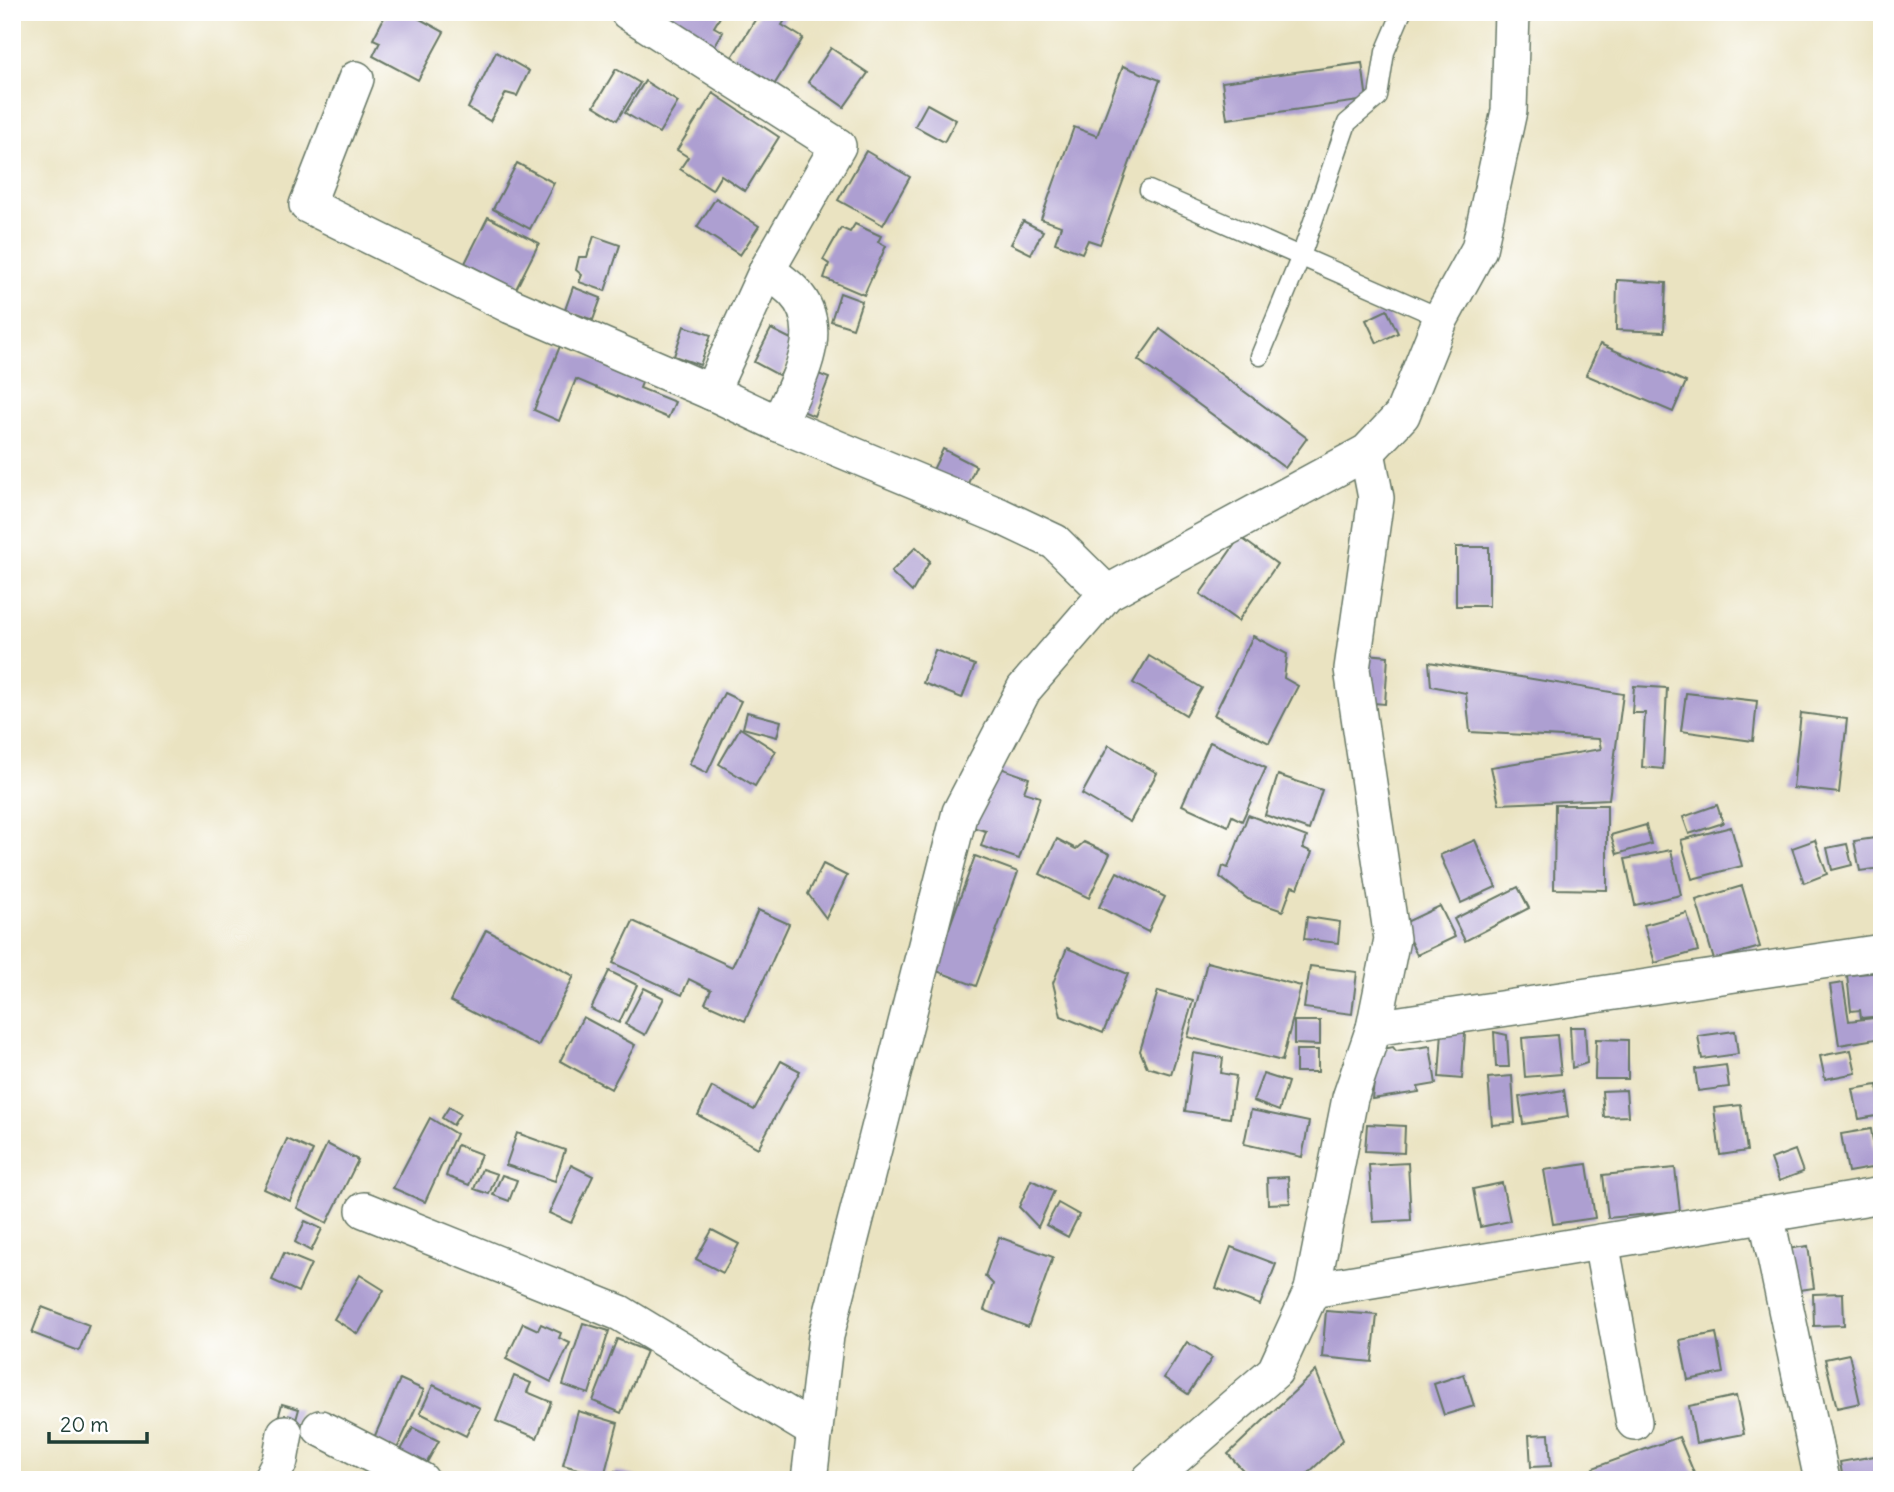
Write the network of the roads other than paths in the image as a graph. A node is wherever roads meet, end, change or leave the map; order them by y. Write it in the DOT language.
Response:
graph roads {
  1 [pos="628,12"];
  2 [pos="1402,12"];
  3 [pos="1512,12"];
  4 [pos="356,79"];
  5 [pos="1149,190"];
  6 [pos="1301,256"];
  7 [pos="767,270"];
  8 [pos="1441,318"];
  9 [pos="1260,356"];
  10 [pos="711,392"];
  11 [pos="779,424"];
  12 [pos="1367,452"];
  13 [pos="1107,593"];
  14 [pos="1882,952"];
  15 [pos="1374,1028"];
  16 [pos="1882,1195"];
  17 [pos="364,1210"];
  18 [pos="1766,1214"];
  19 [pos="1601,1242"];
  20 [pos="1312,1290"];
  21 [pos="1633,1422"];
  22 [pos="320,1428"];
  23 [pos="815,1431"];
  24 [pos="285,1433"];
  25 [pos="1155,1478"];
  26 [pos="270,1480"];
  27 [pos="421,1480"];
  28 [pos="809,1480"];
  29 [pos="1822,1480"];
  1 -- 7 [label="street"];
  2 -- 6 [label="lane"];
  3 -- 8 [label="street"];
  4 -- 10 [label="street"];
  5 -- 6 [label="lane"];
  6 -- 8 [label="lane"];
  6 -- 9 [label="lane"];
  7 -- 10 [label="street"];
  7 -- 11 [label="street"];
  8 -- 12 [label="street"];
  10 -- 11 [label="street"];
  11 -- 13 [label="street"];
  12 -- 13 [label="street"];
  12 -- 15 [label="street"];
  13 -- 23 [label="street"];
  14 -- 15 [label="street"];
  15 -- 20 [label="street"];
  16 -- 18 [label="street"];
  17 -- 23 [label="street"];
  18 -- 19 [label="street"];
  18 -- 29 [label="street"];
  19 -- 20 [label="street"];
  19 -- 21 [label="street"];
  20 -- 25 [label="street"];
  22 -- 27 [label="street"];
  23 -- 28 [label="street"];
  24 -- 26 [label="street"];
}
